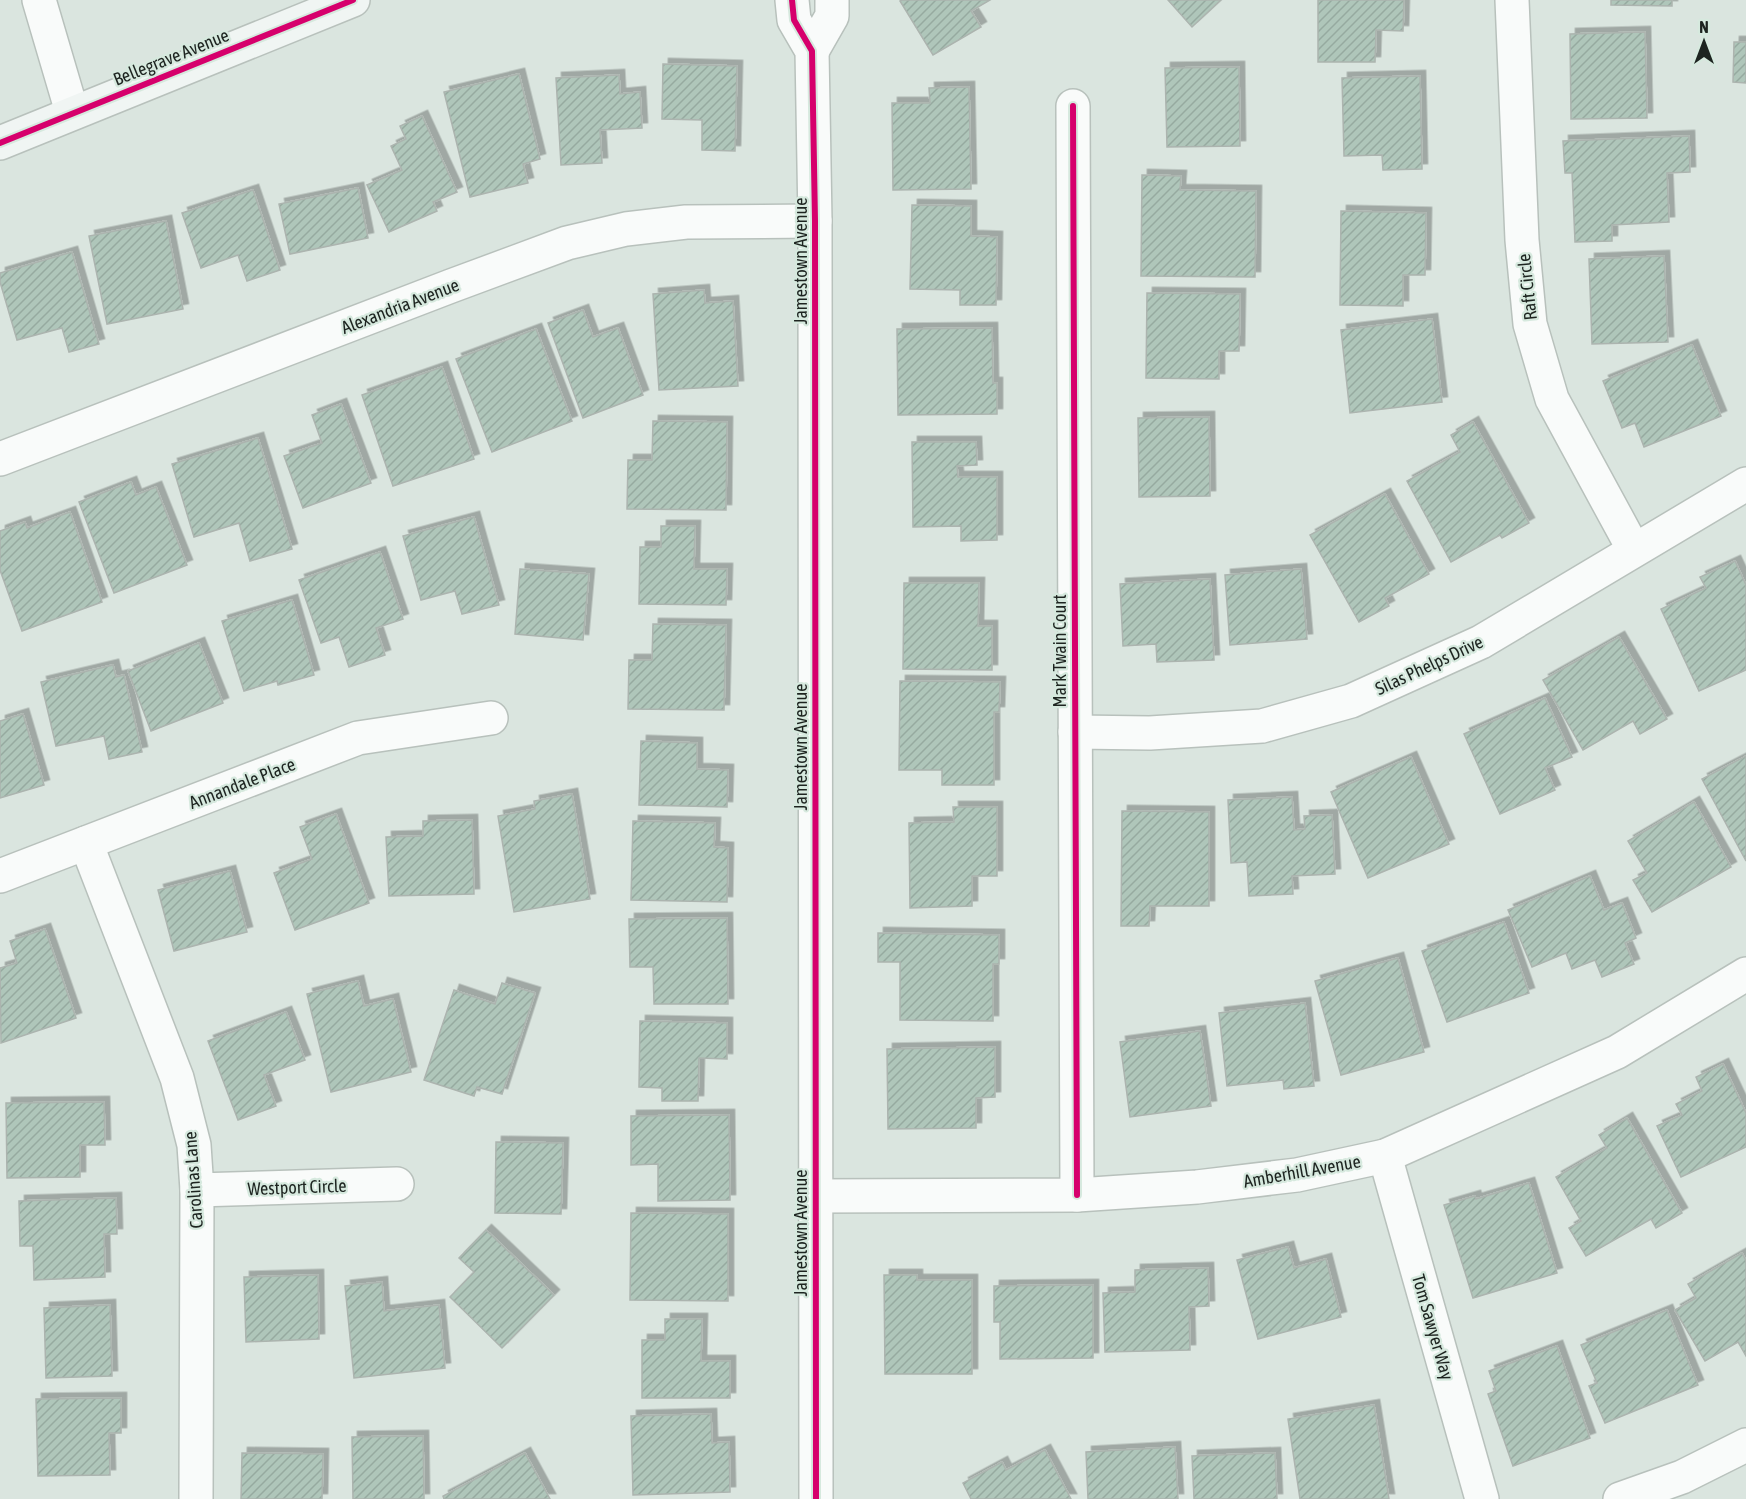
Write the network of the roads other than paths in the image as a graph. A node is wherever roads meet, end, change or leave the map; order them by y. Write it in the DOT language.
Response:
graph roads {
  1 [pos="39,0"];
  2 [pos="353,0"];
  3 [pos="792,0"];
  4 [pos="832,0"];
  5 [pos="1512,0"];
  6 [pos="812,51"];
  7 [pos="1073,106"];
  8 [pos="72,112"];
  9 [pos="0,143"];
  10 [pos="815,221"];
  11 [pos="0,459"];
  12 [pos="1746,484"];
  13 [pos="1634,550"];
  14 [pos="491,718"];
  15 [pos="1075,732"];
  16 [pos="86,843"];
  17 [pos="0,876"];
  18 [pos="1746,974"];
  19 [pos="1384,1156"];
  20 [pos="397,1184"];
  21 [pos="197,1190"];
  22 [pos="815,1196"];
  23 [pos="1077,1196"];
  24 [pos="1746,1445"];
  25 [pos="196,1499"];
  26 [pos="816,1499"];
  27 [pos="1482,1499"];
  28 [pos="1620,1499"];
  1 -- 8 [label="street"];
  2 -- 8 [label="main road, Bellegrave Avenue"];
  3 -- 6 [label="street, Jamestown Avenue"];
  4 -- 6 [label="street"];
  5 -- 13 [label="street, Raft Circle"];
  6 -- 10 [label="street, Jamestown Avenue"];
  7 -- 15 [label="street, Mark Twain Court"];
  8 -- 9 [label="main road, Bellegrave Avenue"];
  10 -- 11 [label="street, Alexandria Avenue"];
  10 -- 22 [label="street, Jamestown Avenue"];
  12 -- 13 [label="street, Silas Phelps Drive"];
  13 -- 15 [label="street, Silas Phelps Drive"];
  14 -- 16 [label="street, Annandale Place"];
  15 -- 23 [label="street, Mark Twain Court"];
  16 -- 17 [label="street, Annandale Place"];
  16 -- 21 [label="street, Carolinas Lane"];
  18 -- 19 [label="street, Amberhill Avenue"];
  19 -- 23 [label="street, Amberhill Avenue"];
  19 -- 27 [label="street, Tom Sawyer Way"];
  20 -- 21 [label="street, Westport Circle"];
  21 -- 25 [label="street, Carolinas Lane"];
  22 -- 23 [label="street, Amberhill Avenue"];
  22 -- 26 [label="street, Jamestown Avenue"];
  24 -- 28 [label="street"];
}
